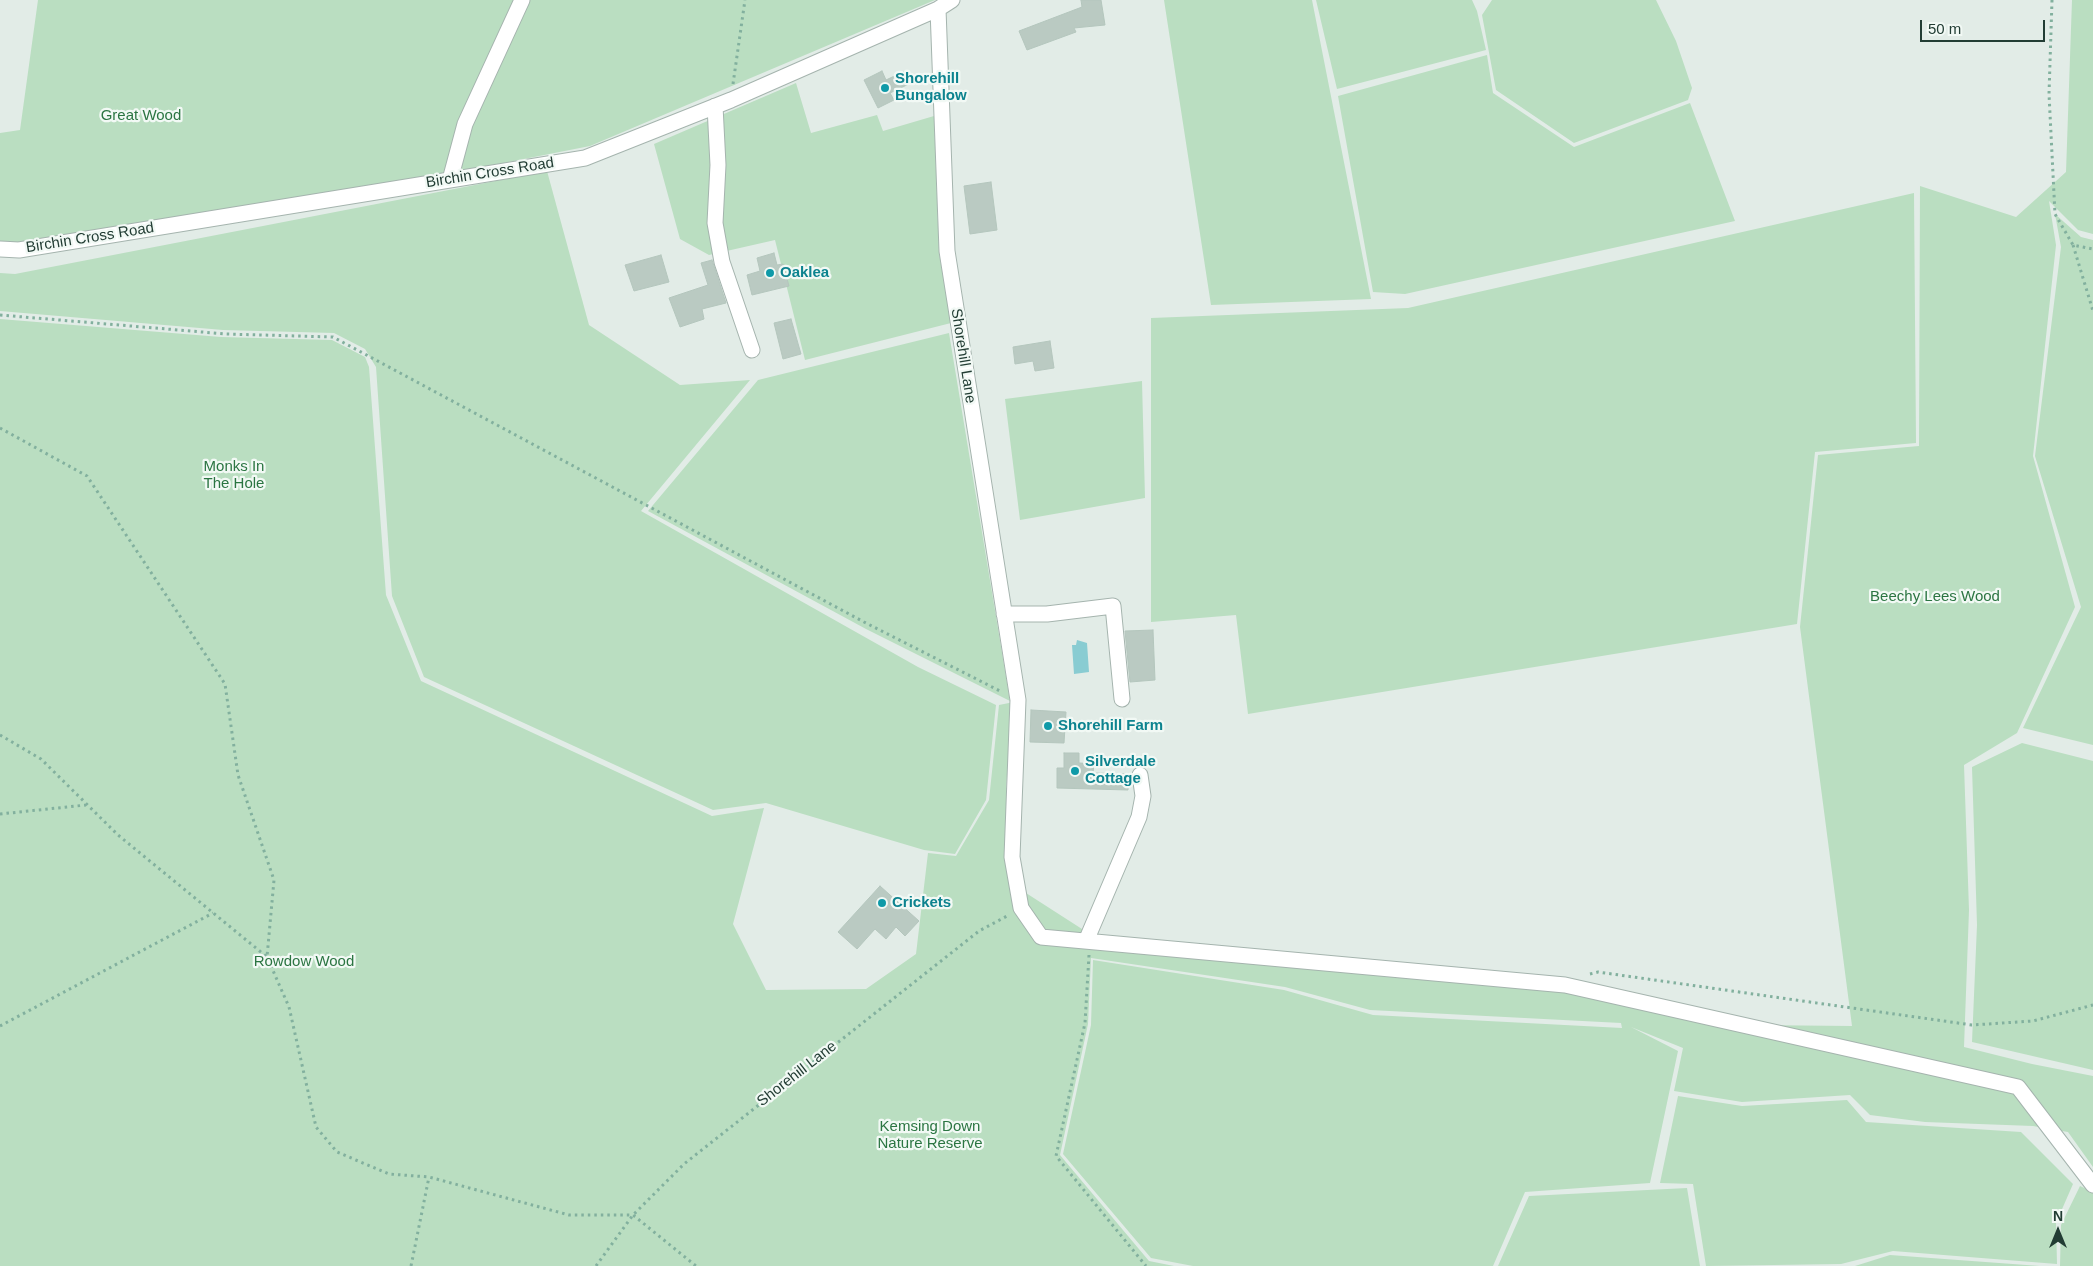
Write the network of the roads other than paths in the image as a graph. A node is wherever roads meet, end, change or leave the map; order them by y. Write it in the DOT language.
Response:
graph roads {
  1 [pos="522,0"];
  2 [pos="952,0"];
  3 [pos="938,9"];
  4 [pos="715,106"];
  5 [pos="450,180"];
  6 [pos="0,249"];
  7 [pos="752,350"];
  8 [pos="1004,614"];
  9 [pos="1122,699"];
  10 [pos="1140,775"];
  11 [pos="1088,941"];
  12 [pos="2093,1184"];
  1 -- 5 [label="street"];
  2 -- 3 [label="street, Birchin Cross Road"];
  3 -- 4 [label="street, Birchin Cross Road"];
  3 -- 8 [label="street, Shorehill Lane"];
  4 -- 5 [label="street, Birchin Cross Road"];
  4 -- 7 [label="street"];
  5 -- 6 [label="street, Birchin Cross Road"];
  8 -- 9 [label="street"];
  8 -- 11 [label="street, Shorehill Lane"];
  10 -- 11 [label="street"];
  11 -- 12 [label="street"];
}
